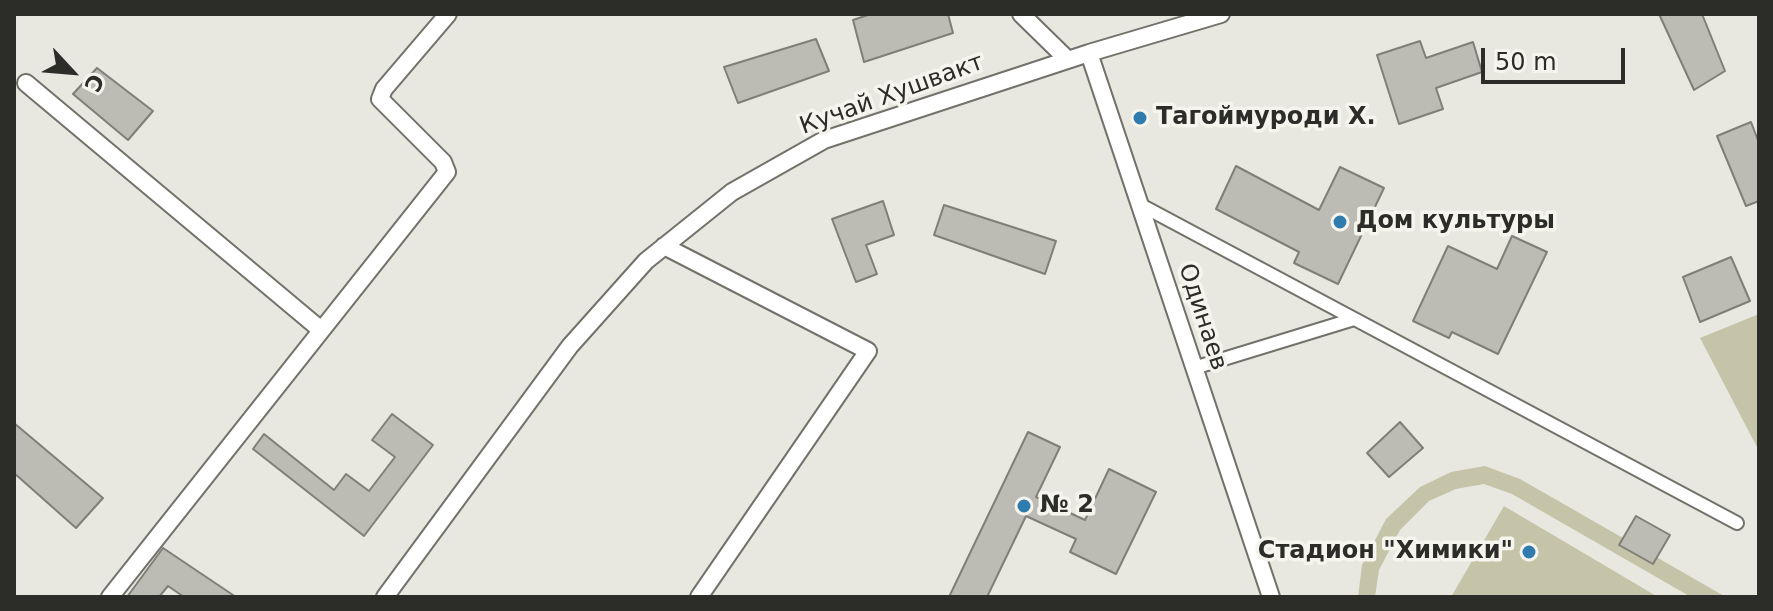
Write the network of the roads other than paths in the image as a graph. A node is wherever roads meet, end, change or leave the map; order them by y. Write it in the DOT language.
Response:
graph roads {
  1 [pos="448,14"];
  2 [pos="1021,14"];
  3 [pos="1221,14"];
  4 [pos="1089,53"];
  5 [pos="1068,60"];
  6 [pos="26,83"];
  7 [pos="1139,204"];
  8 [pos="664,246"];
  9 [pos="1354,319"];
  10 [pos="321,330"];
  11 [pos="1194,368"];
  12 [pos="1737,523"];
  13 [pos="110,597"];
  14 [pos="385,597"];
  15 [pos="699,597"];
  16 [pos="1271,597"];
  1 -- 10 [label="street"];
  2 -- 5 [label="street"];
  3 -- 4 [label="street, Кучай Хушвакт"];
  4 -- 5 [label="street, Кучай Хушвакт"];
  4 -- 7 [label="street, Одинаев"];
  5 -- 8 [label="street, Кучай Хушвакт"];
  6 -- 10 [label="street"];
  7 -- 9 [label="street"];
  7 -- 11 [label="street, Одинаев"];
  8 -- 14 [label="street, Кучай Хушвакт"];
  8 -- 15 [label="street"];
  9 -- 11 [label="street"];
  9 -- 12 [label="street"];
  10 -- 13 [label="street"];
  11 -- 16 [label="street, Одинаев"];
}
